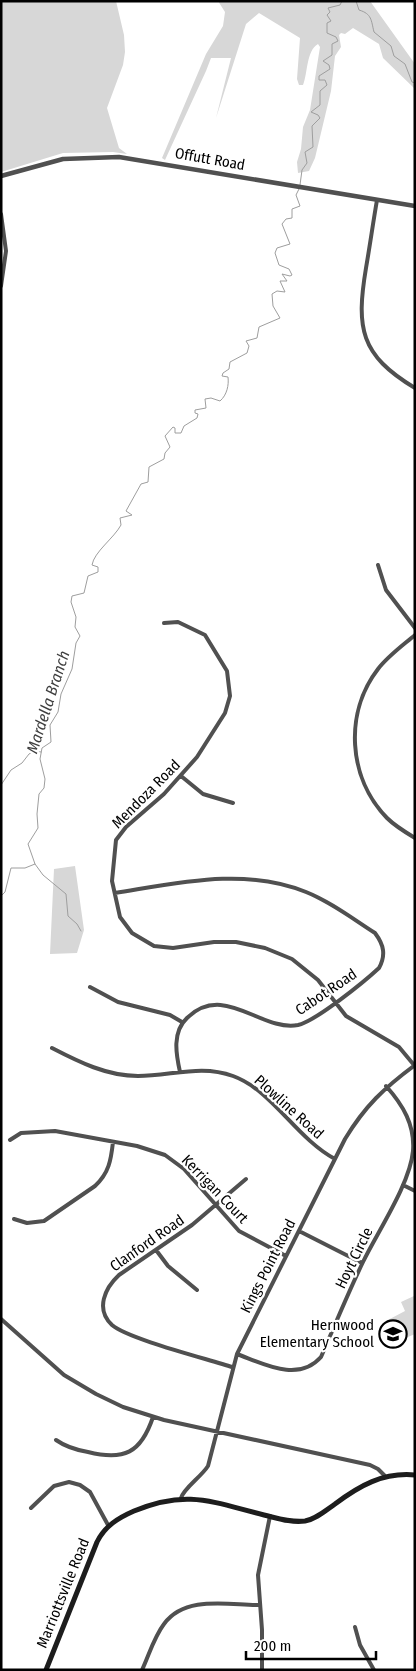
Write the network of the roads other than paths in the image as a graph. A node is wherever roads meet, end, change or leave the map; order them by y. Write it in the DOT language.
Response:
graph roads {
  1 [pos="1,176"];
  2 [pos="377,200"];
  3 [pos="415,206"];
  4 [pos="1,214"];
  5 [pos="1,286"];
  6 [pos="415,388"];
  7 [pos="378,565"];
  8 [pos="164,623"];
  9 [pos="415,628"];
  10 [pos="415,635"];
  11 [pos="181,776"];
  12 [pos="233,803"];
  13 [pos="415,838"];
  14 [pos="115,893"];
  15 [pos="90,987"];
  16 [pos="335,1002"];
  17 [pos="182,1022"];
  18 [pos="52,1048"];
  19 [pos="414,1065"];
  20 [pos="180,1072"];
  21 [pos="386,1086"];
  22 [pos="414,1133"];
  23 [pos="10,1140"];
  24 [pos="113,1142"];
  25 [pos="335,1158"];
  26 [pos="246,1179"];
  27 [pos="402,1185"];
  28 [pos="415,1191"];
  29 [pos="216,1205"];
  30 [pos="14,1219"];
  31 [pos="299,1231"];
  32 [pos="156,1250"];
  33 [pos="286,1256"];
  34 [pos="362,1263"];
  35 [pos="197,1290"];
  36 [pos="1,1319"];
  37 [pos="237,1354"];
  38 [pos="232,1367"];
  39 [pos="153,1417"];
  40 [pos="218,1432"];
  41 [pos="56,1440"];
  42 [pos="415,1475"];
  43 [pos="385,1476"];
  44 [pos="181,1498"];
  45 [pos="32,1508"];
  46 [pos="270,1516"];
  47 [pos="108,1526"];
  48 [pos="259,1605"];
  49 [pos="355,1627"];
  50 [pos="46,1670"];
  51 [pos="142,1670"];
  52 [pos="262,1670"];
  53 [pos="374,1670"];
  1 -- 2 [label="street, Offutt Road"];
  2 -- 3 [label="street, Offutt Road"];
  2 -- 6 [label="street"];
  4 -- 5 [label="street"];
  7 -- 9 [label="street"];
  8 -- 11 [label="street, Mendoza Road"];
  10 -- 13 [label="street"];
  11 -- 12 [label="street"];
  11 -- 14 [label="street, Mendoza Road"];
  14 -- 16 [label="street, Mendoza Road"];
  14 -- 16 [label="street, Cabot Road"];
  15 -- 17 [label="street"];
  16 -- 17 [label="street, Cabot Road"];
  16 -- 19 [label="street, Mendoza Road"];
  17 -- 20 [label="street"];
  18 -- 20 [label="street, Plowline Road"];
  19 -- 21 [label="street, Kings Point Road"];
  20 -- 25 [label="street, Plowline Road"];
  21 -- 22 [label="street, Hoyt Circle"];
  21 -- 25 [label="street, Kings Point Road"];
  22 -- 27 [label="street, Hoyt Circle"];
  23 -- 24 [label="street, Kerrigan Court"];
  24 -- 29 [label="street, Kerrigan Court"];
  24 -- 30 [label="street"];
  25 -- 31 [label="street, Kings Point Road"];
  26 -- 29 [label="street, Clanford Road"];
  27 -- 28 [label="street"];
  27 -- 34 [label="street, Hoyt Circle"];
  29 -- 32 [label="street, Clanford Road"];
  29 -- 33 [label="street, Kerrigan Court"];
  31 -- 33 [label="street, Kings Point Road"];
  31 -- 34 [label="street"];
  32 -- 35 [label="street"];
  32 -- 38 [label="street, Clanford Road"];
  33 -- 37 [label="street, Kings Point Road"];
  34 -- 37 [label="street, Hoyt Circle"];
  36 -- 39 [label="street"];
  37 -- 38 [label="street, Kings Point Road"];
  38 -- 40 [label="street, Kings Point Road"];
  39 -- 40 [label="street"];
  39 -- 41 [label="street"];
  40 -- 43 [label="street"];
  40 -- 44 [label="street, Kings Point Road"];
  42 -- 43 [label="main road"];
  43 -- 46 [label="main road"];
  44 -- 46 [label="main road"];
  44 -- 47 [label="main road"];
  45 -- 47 [label="street"];
  46 -- 48 [label="street"];
  47 -- 50 [label="main road, Marriottsville Road"];
  48 -- 51 [label="street"];
  48 -- 52 [label="street"];
  49 -- 53 [label="street"];
}
